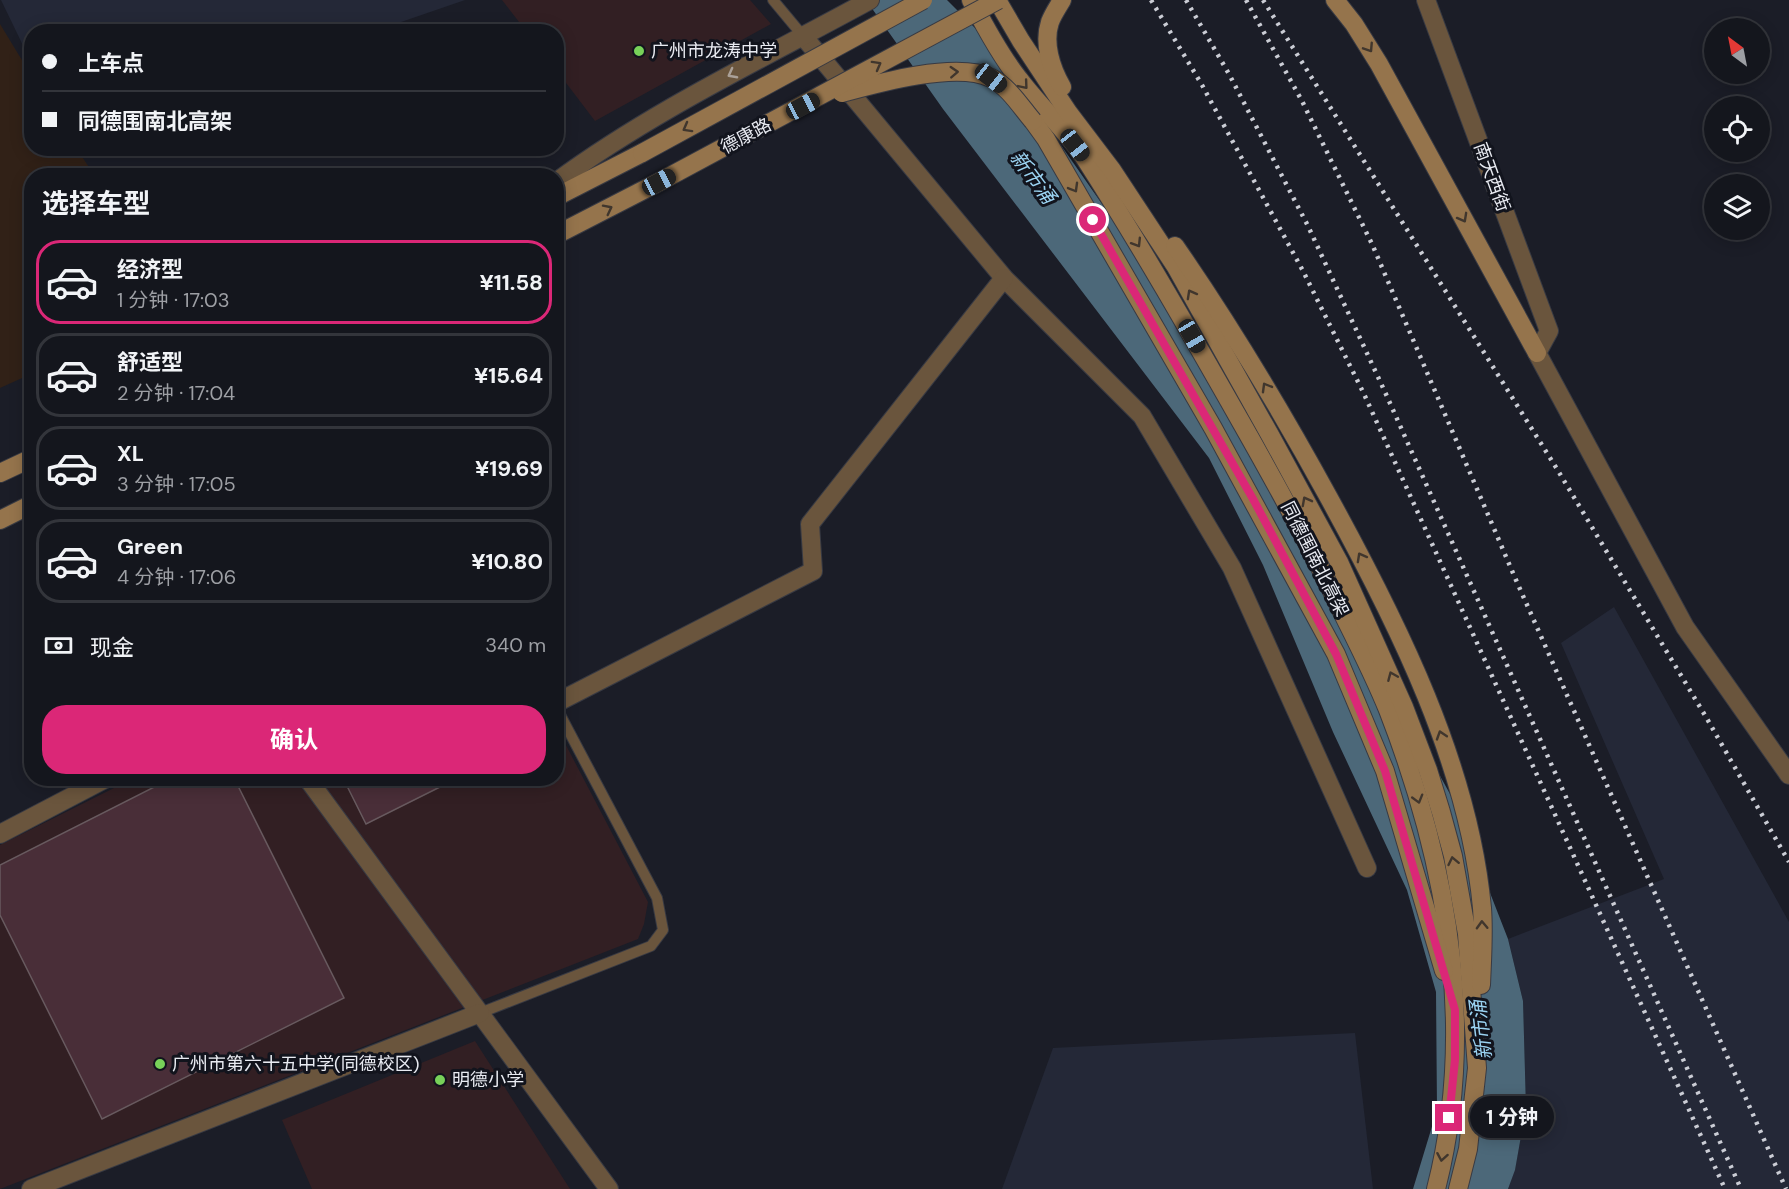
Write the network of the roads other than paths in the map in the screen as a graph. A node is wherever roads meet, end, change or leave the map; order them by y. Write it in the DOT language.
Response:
graph roads {
  1 [pos="773,0"];
  2 [pos="870,0"];
  3 [pos="923,0"];
  4 [pos="971,0"];
  5 [pos="997,0"];
  6 [pos="1062,0"];
  7 [pos="1335,0"];
  8 [pos="1426,0"];
  9 [pos="803,36"];
  10 [pos="814,100"];
  11 [pos="564,177"];
  12 [pos="564,193"];
  13 [pos="564,231"];
  14 [pos="1004,278"];
  15 [pos="1537,353"];
  16 [pos="24,462"];
  17 [pos="0,473"];
  18 [pos="24,508"];
  19 [pos="0,520"];
  20 [pos="564,701"];
  21 [pos="564,720"];
  22 [pos="1789,775"];
  23 [pos="92,786"];
  24 [pos="313,786"];
  25 [pos="0,834"];
  26 [pos="1367,868"];
  27 [pos="1455,1010"];
  28 [pos="480,1013"];
  29 [pos="1477,1068"];
  30 [pos="31,1189"];
  31 [pos="609,1189"];
  32 [pos="1436,1189"];
  33 [pos="1458,1189"];
  1 -- 9 [label="lane"];
  2 -- 9 [label="street"];
  3 -- 12 [label="main road, 德康路, one-way, bridge"];
  4 -- 27 [label="main road, 同德围南北高架, one-way"];
  10 -- 5 [label="main road, 德康路, one-way, bridge"];
  29 -- 5 [label="main road, 同德围南北高架, one-way"];
  29 -- 6 [label="main road, one-way"];
  7 -- 15 [label="main road, one-way"];
  8 -- 15 [label="street, 南天西街"];
  9 -- 11 [label="street, one-way"];
  9 -- 14 [label="street"];
  13 -- 10 [label="main road, 德康路, one-way, bridge"];
  10 -- 27 [label="main road, one-way, bridge"];
  14 -- 20 [label="street"];
  14 -- 26 [label="street"];
  15 -- 22 [label="street"];
  16 -- 17 [label="main road"];
  18 -- 19 [label="main road"];
  21 -- 28 [label="lane"];
  23 -- 25 [label="street"];
  24 -- 28 [label="street"];
  27 -- 32 [label="main road, 同德围南北高架, one-way"];
  28 -- 30 [label="street"];
  28 -- 31 [label="street"];
  29 -- 33 [label="main road, 同德围南北高架"];
}
